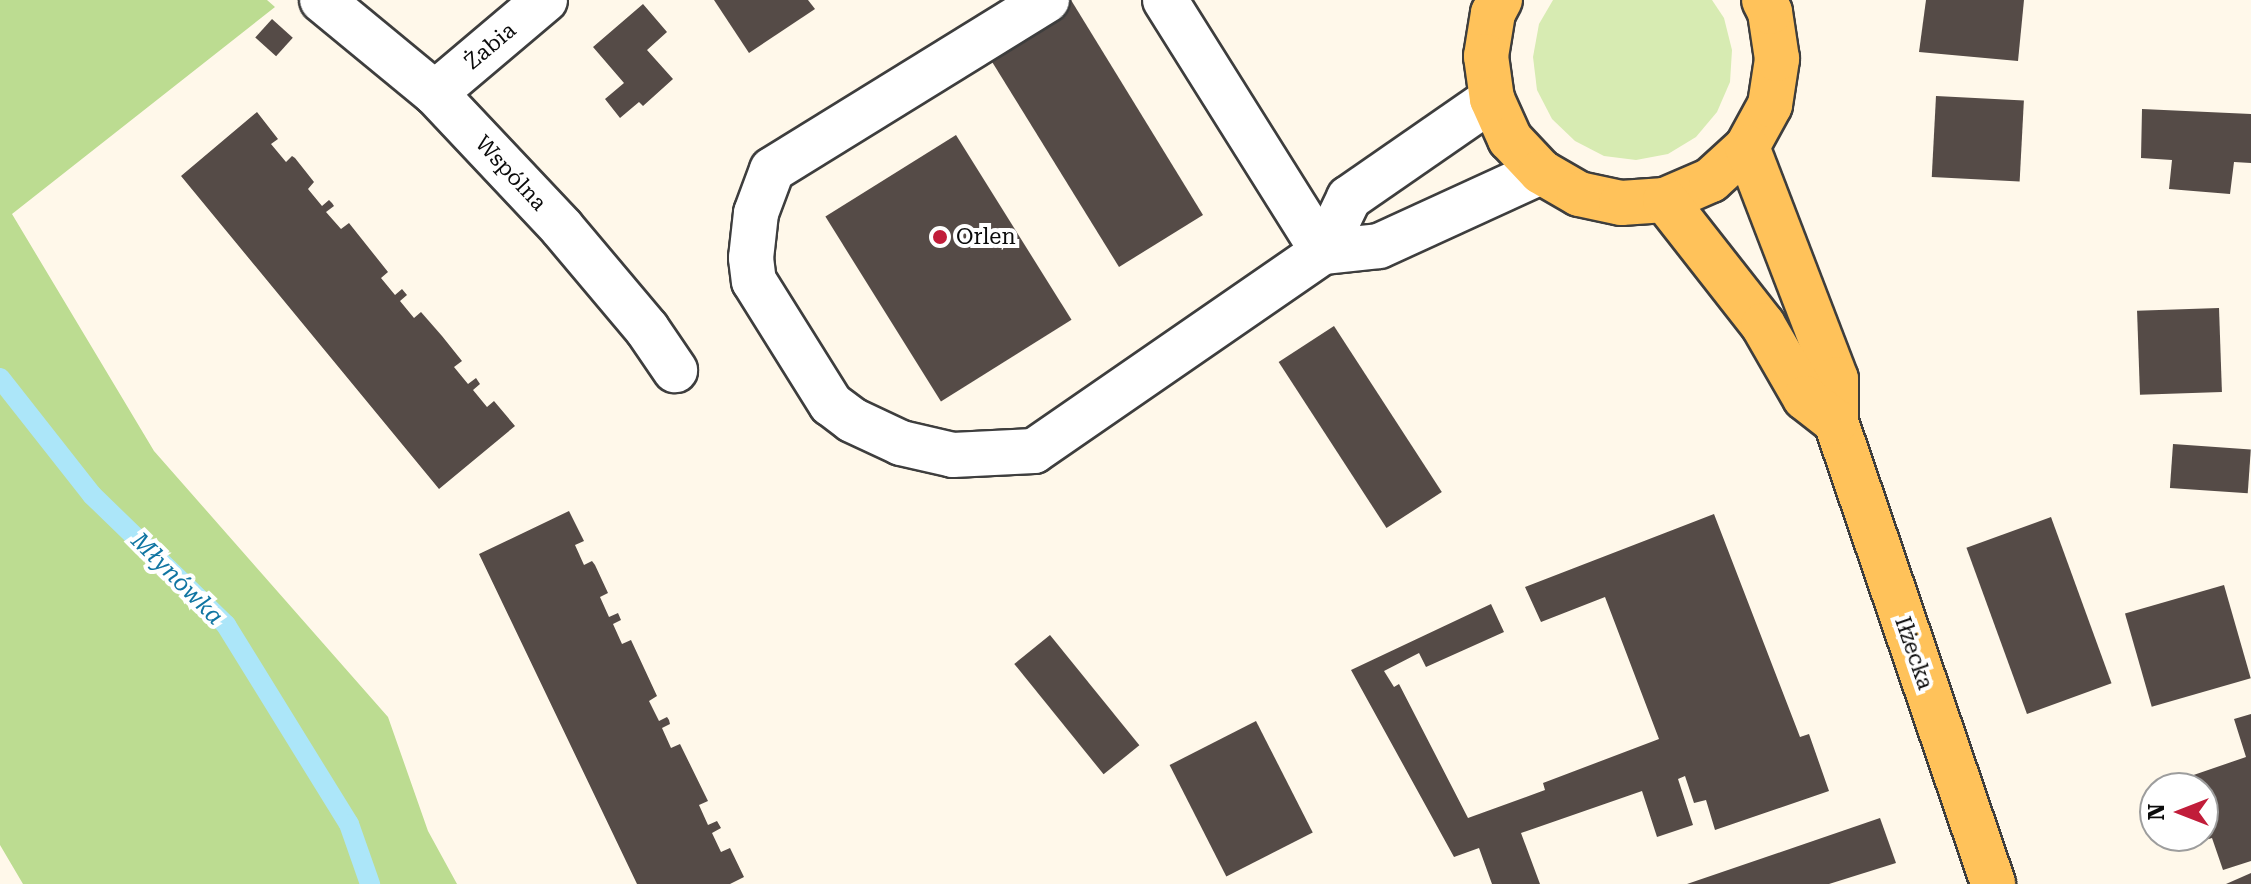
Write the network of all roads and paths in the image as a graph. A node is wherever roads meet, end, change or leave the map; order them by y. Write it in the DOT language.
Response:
graph roads {
  1 [pos="322,0"];
  2 [pos="545,0"];
  3 [pos="1047,0"];
  4 [pos="1165,0"];
  5 [pos="1500,0"];
  6 [pos="1769,4"];
  7 [pos="435,93"];
  8 [pos="1492,99"];
  9 [pos="1747,147"];
  10 [pos="1541,172"];
  11 [pos="1665,200"];
  12 [pos="1323,252"];
  13 [pos="675,370"];
  14 [pos="1836,422"];
  15 [pos="1993,884"];
  1 -- 7 [label="street, Wspólna"];
  2 -- 7 [label="street, Żabia"];
  3 -- 12 [label="street"];
  4 -- 12 [label="street"];
  5 -- 8 [label="main road"];
  6 -- 9 [label="main road"];
  7 -- 13 [label="street, Wspólna"];
  8 -- 10 [label="main road"];
  8 -- 12 [label="street"];
  9 -- 11 [label="main road"];
  9 -- 14 [label="main road, Iłżecka"];
  10 -- 11 [label="main road"];
  10 -- 12 [label="street"];
  11 -- 14 [label="main road"];
  14 -- 15 [label="main road, Iłżecka"];
}
